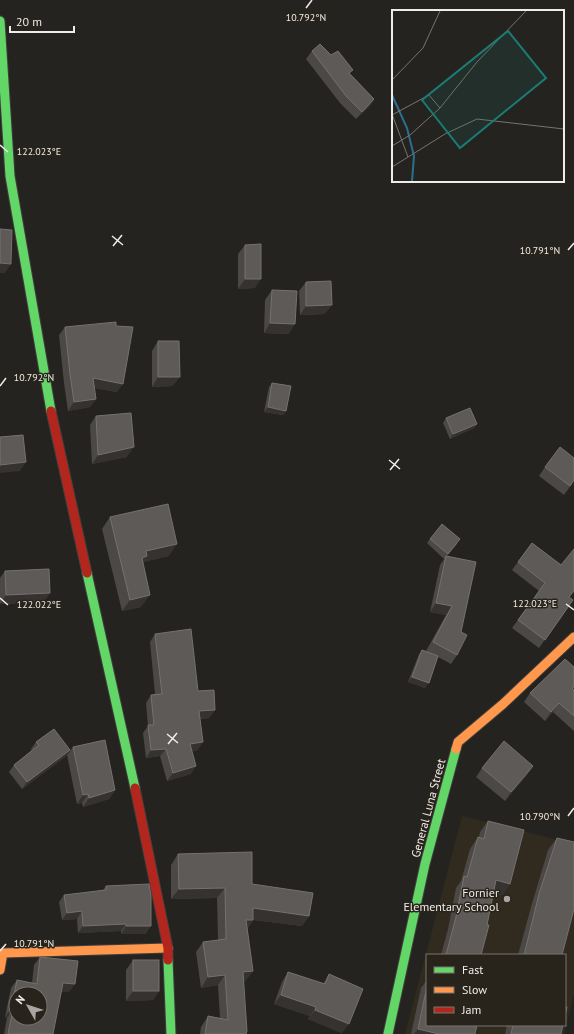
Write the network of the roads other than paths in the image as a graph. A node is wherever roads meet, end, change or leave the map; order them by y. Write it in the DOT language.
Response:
graph roads {
  1 [pos="0,22"];
  2 [pos="574,637"];
  3 [pos="168,948"];
  4 [pos="0,970"];
  5 [pos="171,1034"];
  6 [pos="388,1034"];
  1 -- 3 [label="street"];
  2 -- 6 [label="street, General Luna Street"];
  3 -- 4 [label="street"];
  3 -- 5 [label="street"];
}
